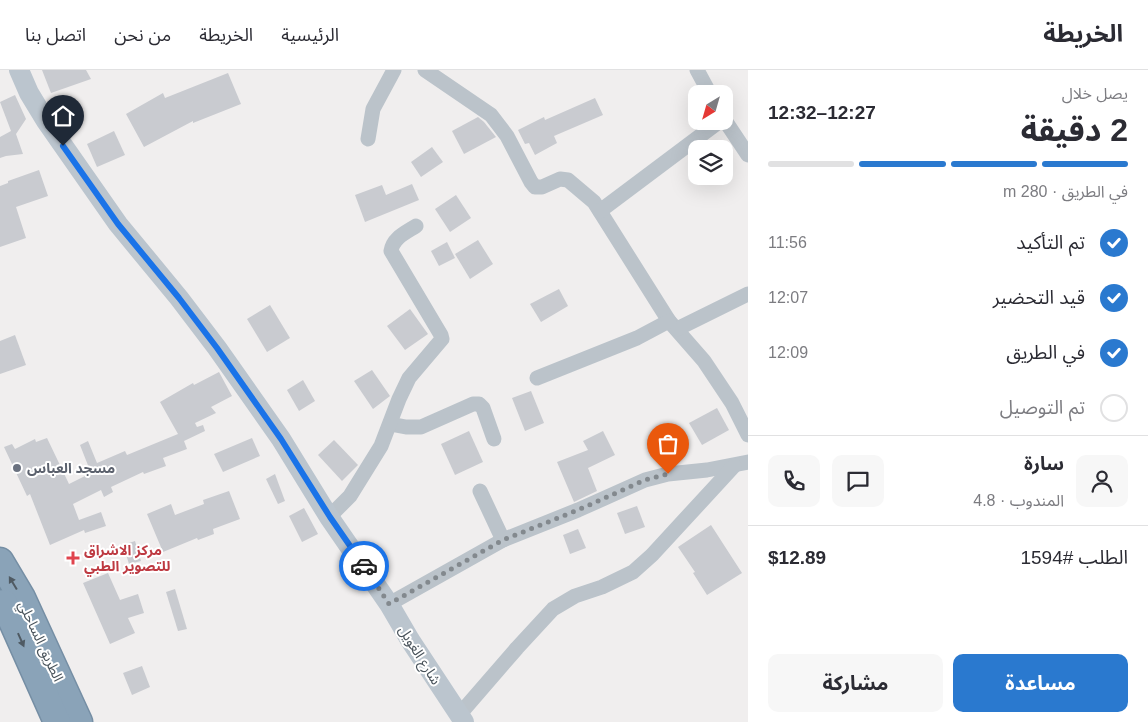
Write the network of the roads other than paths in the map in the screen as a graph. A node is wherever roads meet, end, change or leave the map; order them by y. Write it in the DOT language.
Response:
graph roads {
  1 [pos="19,70"];
  2 [pos="394,70"];
  3 [pos="425,70"];
  4 [pos="697,70"];
  5 [pos="705,85"];
  6 [pos="708,130"];
  7 [pos="732,130"];
  8 [pos="368,139"];
  9 [pos="748,155"];
  10 [pos="600,211"];
  11 [pos="416,226"];
  12 [pos="748,294"];
  13 [pos="673,325"];
  14 [pos="538,378"];
  15 [pos="390,424"];
  16 [pos="748,435"];
  17 [pos="494,439"];
  18 [pos="741,464"];
  19 [pos="480,491"];
  20 [pos="330,517"];
  21 [pos="503,540"];
  22 [pos="0,561"];
  23 [pos="0,596"];
  24 [pos="389,604"];
  25 [pos="461,719"];
  26 [pos="57,722"];
  27 [pos="79,722"];
  1 -- 20 [label="street, شارع الغويل"];
  2 -- 8 [label="street"];
  3 -- 10 [label="street"];
  4 -- 5 [label="street"];
  6 -- 10 [label="street"];
  7 -- 9 [label="street"];
  10 -- 13 [label="street"];
  11 -- 15 [label="street"];
  12 -- 13 [label="street"];
  13 -- 14 [label="street"];
  13 -- 16 [label="street"];
  15 -- 17 [label="street"];
  15 -- 20 [label="street"];
  18 -- 21 [label="street"];
  18 -- 25 [label="street"];
  19 -- 21 [label="street"];
  20 -- 24 [label="street, شارع الغويل"];
  21 -- 24 [label="street"];
  27 -- 22 [label="highway, الطريق الساحلي, one-way"];
  23 -- 26 [label="highway, الطريق الساحلي, one-way"];
  24 -- 25 [label="street, شارع الغويل"];
}
